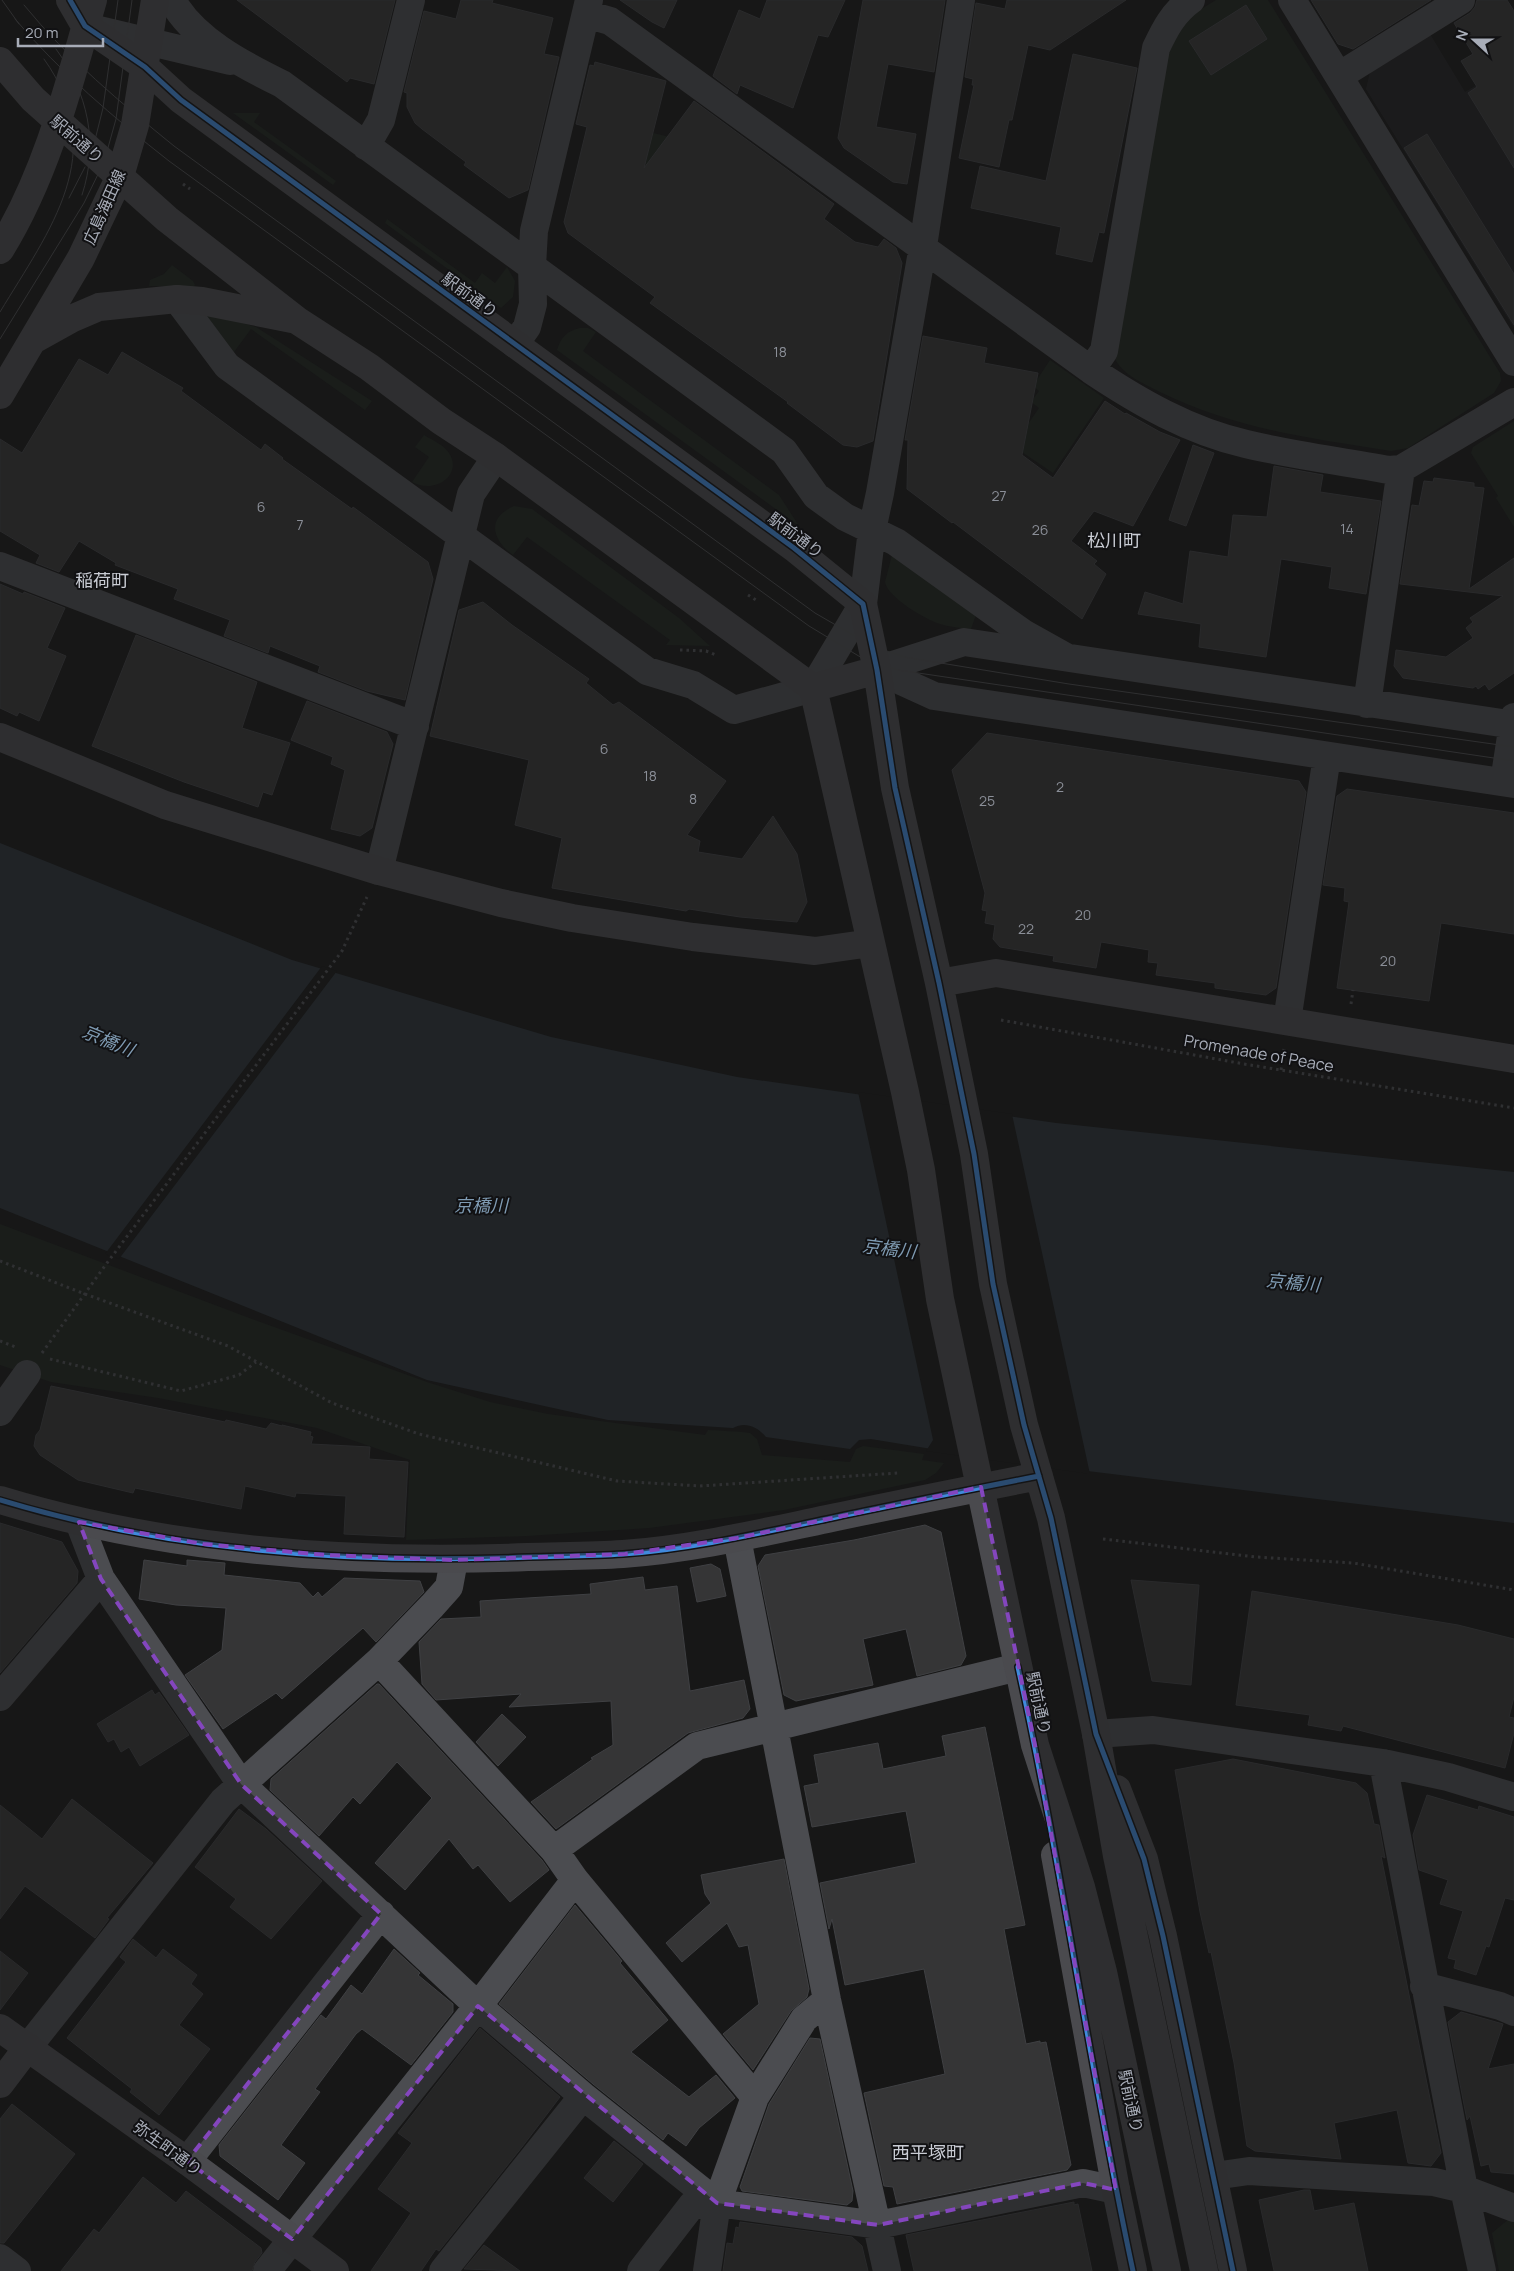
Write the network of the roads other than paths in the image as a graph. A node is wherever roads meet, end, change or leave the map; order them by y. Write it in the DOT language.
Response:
graph roads {
  1 [pos="70,0"];
  2 [pos="93,0"];
  3 [pos="155,0"];
  4 [pos="172,0"];
  5 [pos="411,0"];
  6 [pos="961,0"];
  7 [pos="1191,0"];
  8 [pos="1292,0"];
  9 [pos="1461,0"];
  10 [pos="588,7"];
  11 [pos="85,26"];
  12 [pos="147,55"];
  13 [pos="0,61"];
  14 [pos="240,64"];
  15 [pos="1339,76"];
  16 [pos="56,121"];
  17 [pos="366,146"];
  18 [pos="120,176"];
  19 [pos="923,246"];
  20 [pos="0,250"];
  21 [pos="532,266"];
  22 [pos="177,299"];
  23 [pos="298,321"];
  24 [pos="33,340"];
  25 [pos="515,344"];
  26 [pos="1514,362"];
  27 [pos="1091,370"];
  28 [pos="0,395"];
  29 [pos="1514,402"];
  30 [pos="496,457"];
  31 [pos="1401,469"];
  32 [pos="872,530"];
  33 [pos="461,536"];
  34 [pos="0,566"];
  35 [pos="863,604"];
  36 [pos="1066,657"];
  37 [pos="877,670"];
  38 [pos="813,688"];
  39 [pos="1368,704"];
  40 [pos="1514,722"];
  41 [pos="415,726"];
  42 [pos="0,737"];
  43 [pos="1327,756"];
  44 [pos="1509,783"];
  45 [pos="379,871"];
  46 [pos="871,943"];
  47 [pos="939,983"];
  48 [pos="1287,1021"];
  49 [pos="1514,1059"];
  50 [pos="33,1366"];
  51 [pos="0,1412"];
  52 [pos="1039,1476"];
  53 [pos="979,1477"];
  54 [pos="0,1500"];
  55 [pos="79,1522"];
  56 [pos="737,1538"];
  57 [pos="454,1560"];
  58 [pos="101,1579"];
  59 [pos="379,1661"];
  60 [pos="1018,1667"];
  61 [pos="0,1697"];
  62 [pos="773,1727"];
  63 [pos="1096,1734"];
  64 [pos="1035,1745"];
  65 [pos="1383,1763"];
  66 [pos="241,1784"];
  67 [pos="1514,1797"];
  68 [pos="554,1850"];
  69 [pos="575,1880"];
  70 [pos="381,1914"];
  71 [pos="1424,1986"];
  72 [pos="827,2000"];
  73 [pos="478,2006"];
  74 [pos="1514,2012"];
  75 [pos="0,2028"];
  76 [pos="28,2047"];
  77 [pos="0,2084"];
  78 [pos="583,2096"];
  79 [pos="755,2097"];
  80 [pos="187,2161"];
  81 [pos="1214,2176"];
  82 [pos="1464,2188"];
  83 [pos="1116,2190"];
  84 [pos="717,2203"];
  85 [pos="1514,2208"];
  86 [pos="878,2226"];
  87 [pos="292,2239"];
  88 [pos="0,2258"];
  89 [pos="17,2271"];
  90 [pos="267,2271"];
  91 [pos="335,2271"];
  92 [pos="443,2271"];
  93 [pos="641,2271"];
  94 [pos="707,2271"];
  95 [pos="887,2271"];
  96 [pos="1133,2271"];
  97 [pos="1167,2271"];
  98 [pos="1204,2271"];
  99 [pos="1233,2271"];
  100 [pos="1482,2271"];
  1 -- 11 [label="street, 駅前通り"];
  2 -- 11 [label="street"];
  3 -- 12 [label="street, 広島海田線"];
  4 -- 14 [label="street"];
  5 -- 17 [label="street"];
  6 -- 19 [label="street"];
  7 -- 27 [label="street"];
  8 -- 15 [label="street"];
  9 -- 15 [label="street"];
  10 -- 19 [label="street"];
  10 -- 21 [label="street"];
  11 -- 12 [label="street, 駅前通り"];
  11 -- 16 [label="street"];
  12 -- 14 [label="street"];
  12 -- 18 [label="street, 広島海田線"];
  12 -- 25 [label="street, 駅前通り"];
  13 -- 16 [label="street, 駅前通り"];
  14 -- 17 [label="street"];
  15 -- 26 [label="street"];
  16 -- 18 [label="street, 駅前通り"];
  16 -- 20 [label="street"];
  17 -- 21 [label="street"];
  18 -- 23 [label="street, 駅前通り"];
  18 -- 24 [label="street, 広島海田線"];
  19 -- 27 [label="street"];
  19 -- 32 [label="street"];
  21 -- 25 [label="street"];
  21 -- 32 [label="street"];
  22 -- 23 [label="street"];
  22 -- 24 [label="street"];
  22 -- 33 [label="street"];
  23 -- 30 [label="street, 駅前通り"];
  24 -- 28 [label="street, 広島海田線"];
  25 -- 35 [label="street, 駅前通り"];
  27 -- 31 [label="street"];
  29 -- 31 [label="street"];
  30 -- 33 [label="street"];
  30 -- 38 [label="street, 駅前通り"];
  31 -- 39 [label="street"];
  32 -- 35 [label="street"];
  32 -- 36 [label="street"];
  33 -- 38 [label="street"];
  33 -- 41 [label="street"];
  34 -- 41 [label="street"];
  35 -- 37 [label="street"];
  35 -- 38 [label="street"];
  36 -- 37 [label="street"];
  36 -- 39 [label="street"];
  37 -- 38 [label="street"];
  37 -- 43 [label="street"];
  37 -- 47 [label="street"];
  38 -- 46 [label="street, 駅前通り"];
  39 -- 40 [label="street"];
  40 -- 44 [label="street"];
  41 -- 45 [label="street"];
  42 -- 45 [label="street"];
  43 -- 44 [label="street"];
  43 -- 48 [label="street"];
  45 -- 46 [label="street"];
  46 -- 53 [label="street, 駅前通り"];
  47 -- 48 [label="street"];
  47 -- 52 [label="street"];
  48 -- 49 [label="street"];
  50 -- 51 [label="street"];
  52 -- 53 [label="street"];
  52 -- 63 [label="street"];
  53 -- 56 [label="street"];
  53 -- 60 [label="street, 駅前通り"];
  54 -- 55 [label="street"];
  55 -- 57 [label="street"];
  55 -- 58 [label="street"];
  56 -- 57 [label="street"];
  56 -- 62 [label="street"];
  57 -- 59 [label="street"];
  58 -- 61 [label="street"];
  58 -- 66 [label="street"];
  59 -- 66 [label="street"];
  59 -- 68 [label="street"];
  60 -- 62 [label="street"];
  60 -- 64 [label="street, 駅前通り"];
  62 -- 68 [label="street"];
  62 -- 72 [label="street"];
  63 -- 65 [label="street"];
  63 -- 81 [label="street"];
  63 -- 98 [label="street"];
  64 -- 83 [label="street"];
  64 -- 97 [label="street, 駅前通り"];
  65 -- 67 [label="street"];
  65 -- 71 [label="street"];
  66 -- 70 [label="street"];
  66 -- 76 [label="street"];
  68 -- 69 [label="street"];
  69 -- 73 [label="street"];
  69 -- 79 [label="street"];
  70 -- 73 [label="street"];
  70 -- 80 [label="street"];
  71 -- 74 [label="street"];
  71 -- 82 [label="street"];
  72 -- 79 [label="street"];
  72 -- 86 [label="street"];
  73 -- 78 [label="street"];
  73 -- 87 [label="street"];
  75 -- 76 [label="street, 弥生町通り"];
  76 -- 77 [label="street"];
  76 -- 80 [label="street, 弥生町通り"];
  78 -- 84 [label="street"];
  78 -- 92 [label="street"];
  79 -- 84 [label="street"];
  80 -- 87 [label="street, 弥生町通り"];
  81 -- 82 [label="street"];
  81 -- 99 [label="street"];
  82 -- 85 [label="street"];
  82 -- 100 [label="street"];
  83 -- 86 [label="street"];
  83 -- 96 [label="street"];
  84 -- 86 [label="street"];
  84 -- 93 [label="street"];
  84 -- 94 [label="street"];
  86 -- 95 [label="street"];
  87 -- 90 [label="street"];
  87 -- 91 [label="street, 弥生町通り"];
  88 -- 89 [label="street"];
}
